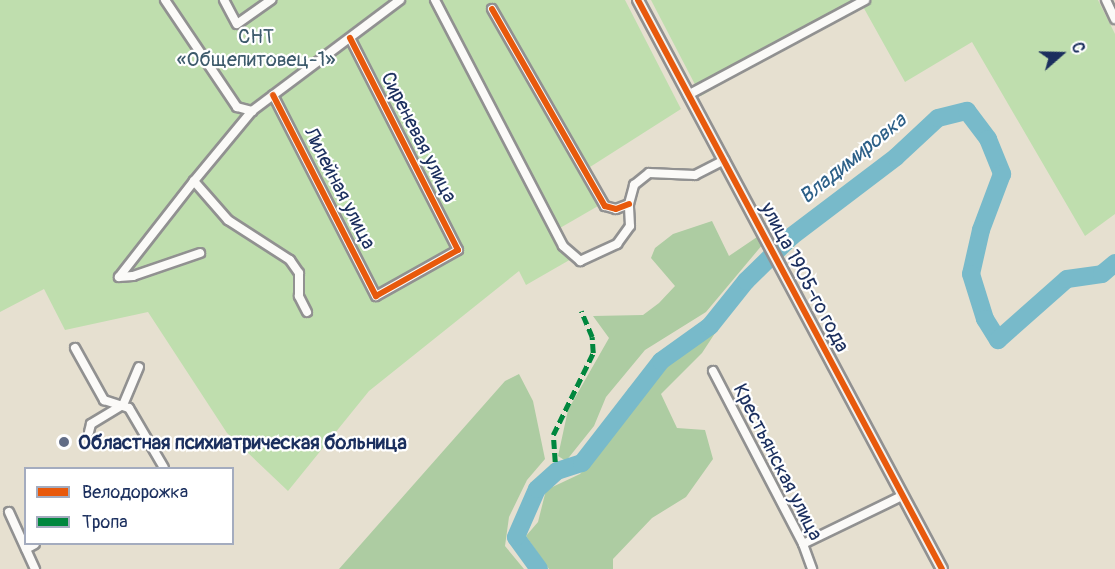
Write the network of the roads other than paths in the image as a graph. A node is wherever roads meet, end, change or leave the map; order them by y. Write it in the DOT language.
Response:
graph roads {
  1 [pos="165,0"];
  2 [pos="224,0"];
  3 [pos="270,0"];
  4 [pos="400,0"];
  5 [pos="435,0"];
  6 [pos="638,0"];
  7 [pos="865,0"];
  8 [pos="1106,0"];
  9 [pos="492,9"];
  10 [pos="1115,19"];
  11 [pos="350,38"];
  12 [pos="273,95"];
  13 [pos="688,95"];
  14 [pos="252,111"];
  15 [pos="724,160"];
  16 [pos="194,181"];
  17 [pos="628,204"];
  18 [pos="200,253"];
  19 [pos="376,296"];
  20 [pos="307,312"];
  21 [pos="75,348"];
  22 [pos="139,368"];
  23 [pos="713,372"];
  24 [pos="123,405"];
  25 [pos="88,432"];
  26 [pos="163,467"];
  27 [pos="902,496"];
  28 [pos="9,512"];
  29 [pos="803,544"];
  30 [pos="24,545"];
  31 [pos="24,545"];
  32 [pos="32,545"];
  33 [pos="26,549"];
  34 [pos="35,569"];
  35 [pos="812,569"];
  36 [pos="942,569"];
  1 -- 14 [label="street"];
  2 -- 3 [label="street"];
  4 -- 11 [label="street"];
  5 -- 17 [label="street"];
  6 -- 13 [label="street, улица 1905-го года"];
  7 -- 13 [label="street"];
  8 -- 10 [label="street"];
  9 -- 17 [label="street"];
  11 -- 12 [label="street"];
  11 -- 19 [label="street, Сиреневая улица"];
  12 -- 14 [label="street"];
  12 -- 19 [label="street, Лилейная улица"];
  13 -- 15 [label="street, улица 1905-го года"];
  14 -- 16 [label="street"];
  15 -- 17 [label="street"];
  15 -- 27 [label="street, улица 1905-го года"];
  16 -- 18 [label="street"];
  16 -- 20 [label="street"];
  21 -- 24 [label="street"];
  22 -- 24 [label="street"];
  23 -- 29 [label="street, Крестьянская улица"];
  24 -- 25 [label="street"];
  24 -- 26 [label="street"];
  27 -- 29 [label="street"];
  27 -- 36 [label="street, улица 1905-го года"];
  28 -- 31 [label="street"];
  29 -- 35 [label="street, Крестьянская улица"];
  30 -- 33 [label="street"];
  32 -- 33 [label="street"];
  33 -- 34 [label="street"];
}
